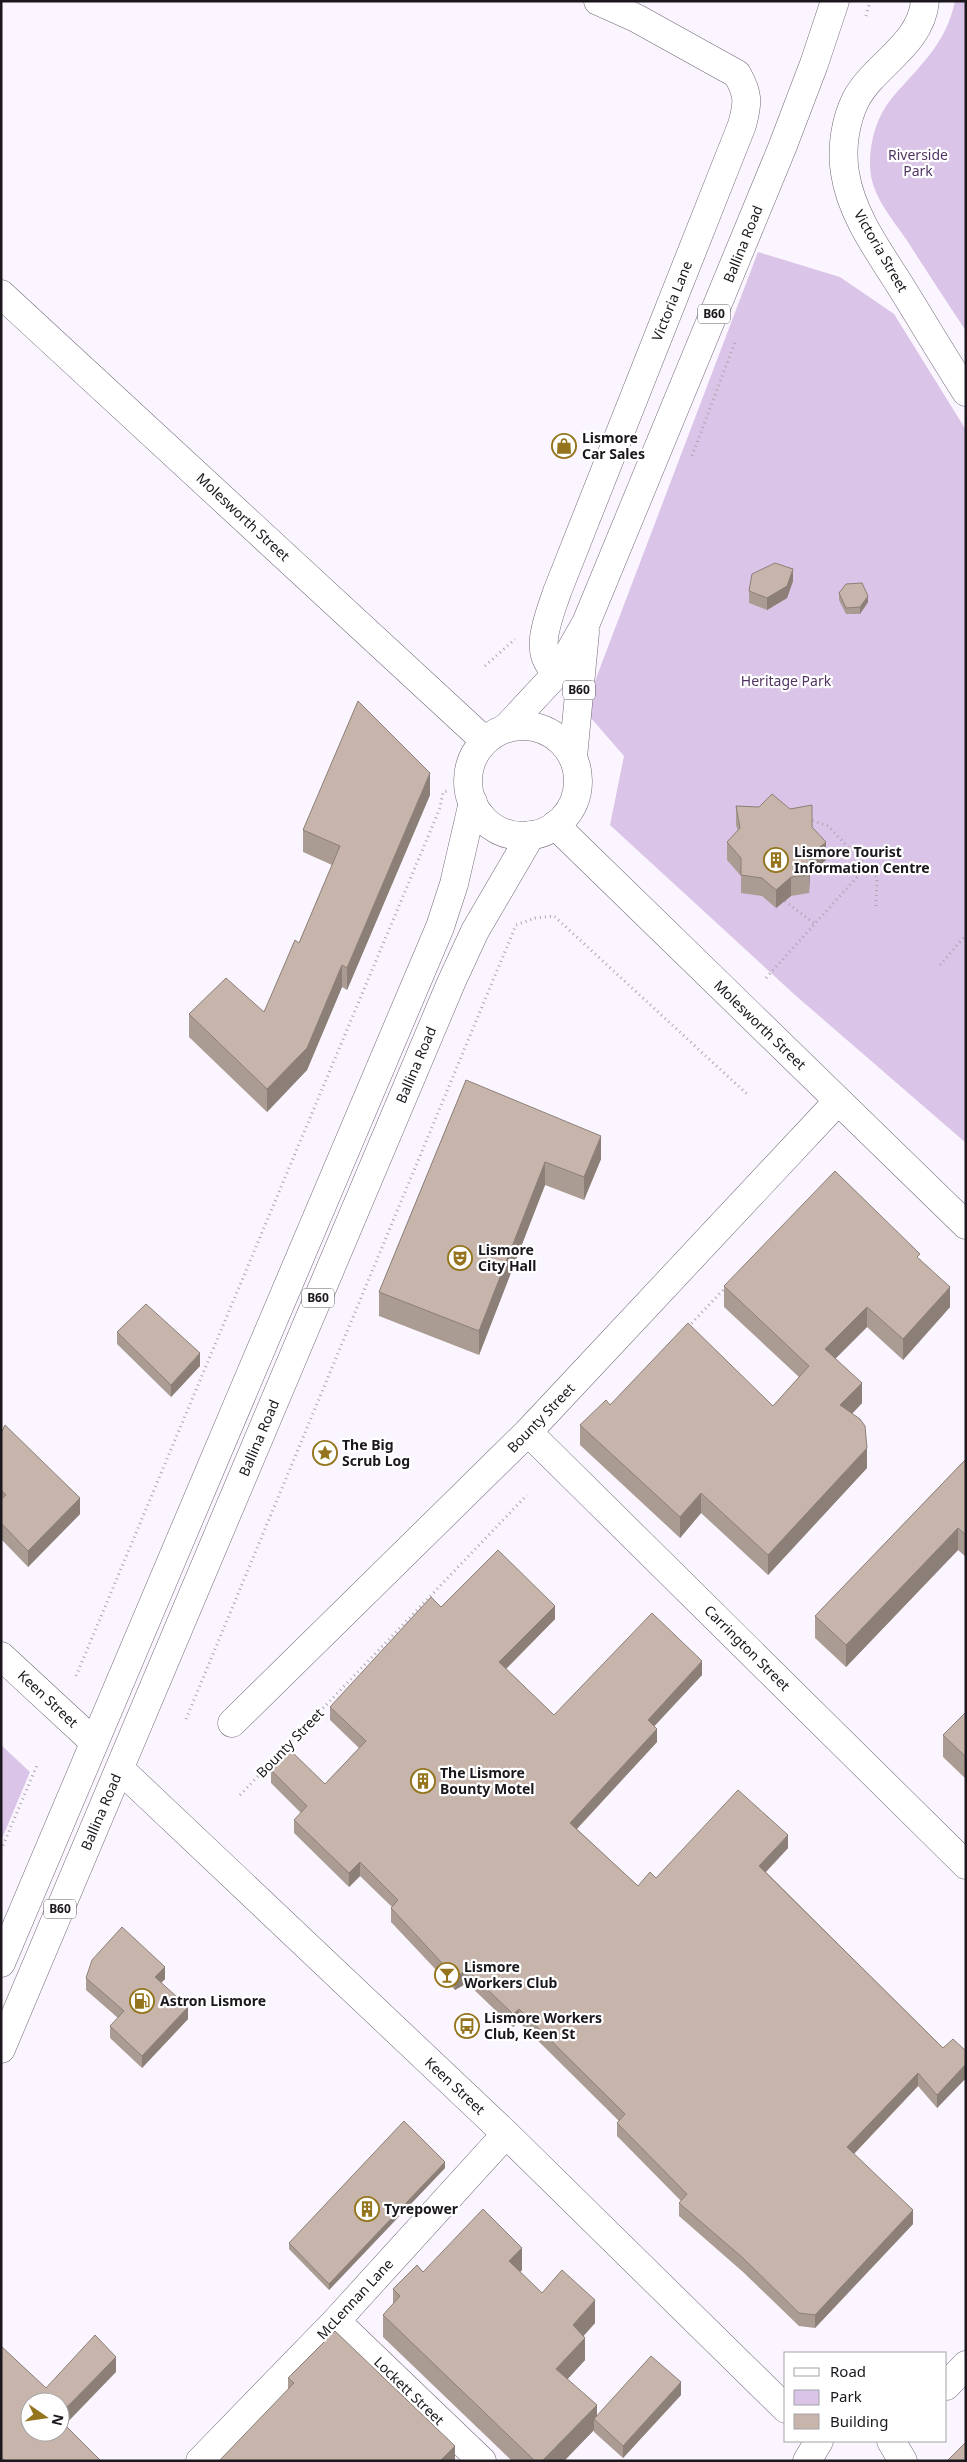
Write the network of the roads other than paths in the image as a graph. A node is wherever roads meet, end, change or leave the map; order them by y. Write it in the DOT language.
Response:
graph roads {
  1 [pos="598,1"];
  2 [pos="835,1"];
  3 [pos="925,1"];
  4 [pos="1,294"];
  5 [pos="966,392"];
  6 [pos="586,623"];
  7 [pos="558,672"];
  8 [pos="495,735"];
  9 [pos="573,757"];
  10 [pos="470,794"];
  11 [pos="555,825"];
  12 [pos="530,835"];
  13 [pos="838,1101"];
  14 [pos="966,1225"];
  15 [pos="528,1432"];
  16 [pos="1,1656"];
  17 [pos="232,1723"];
  18 [pos="94,1742"];
  19 [pos="120,1769"];
  20 [pos="966,1865"];
  21 [pos="1,1963"];
  22 [pos="1,2049"];
  23 [pos="506,2134"];
  24 [pos="336,2320"];
  25 [pos="966,2365"];
  26 [pos="947,2385"];
  27 [pos="784,2407"];
  28 [pos="818,2442"];
  29 [pos="891,2442"];
  30 [pos="200,2461"];
  31 [pos="482,2461"];
  32 [pos="807,2461"];
  33 [pos="903,2461"];
  1 -- 7 [label="street, Victoria Lane"];
  2 -- 6 [label="street, Ballina Road / B60"];
  3 -- 5 [label="street, Victoria Street"];
  4 -- 8 [label="street, Molesworth Street"];
  6 -- 7 [label="street, Ballina Road / B60"];
  6 -- 9 [label="street, Ballina Road / B60"];
  7 -- 8 [label="street, Ballina Road / B60"];
  8 -- 9 [label="street, B60"];
  8 -- 10 [label="street, B60"];
  9 -- 11 [label="street, B60"];
  10 -- 12 [label="street, B60"];
  10 -- 18 [label="street, B60"];
  11 -- 12 [label="street, B60"];
  11 -- 13 [label="street, Molesworth Street"];
  12 -- 19 [label="street, Ballina Road / B60"];
  13 -- 14 [label="street, Molesworth Street"];
  13 -- 15 [label="street, Bounty Street"];
  15 -- 17 [label="street, Bounty Street"];
  15 -- 20 [label="street, Carrington Street"];
  16 -- 18 [label="street, Keen Street"];
  18 -- 21 [label="street, B60"];
  19 -- 22 [label="street, Ballina Road / B60"];
  19 -- 23 [label="street, Keen Street"];
  23 -- 24 [label="street, McLennan Lane"];
  23 -- 27 [label="street, Keen Street"];
  24 -- 30 [label="street, McLennan Lane"];
  24 -- 31 [label="street, Lockett Street"];
  25 -- 26 [label="street"];
  28 -- 32 [label="street"];
  29 -- 33 [label="street"];
}
